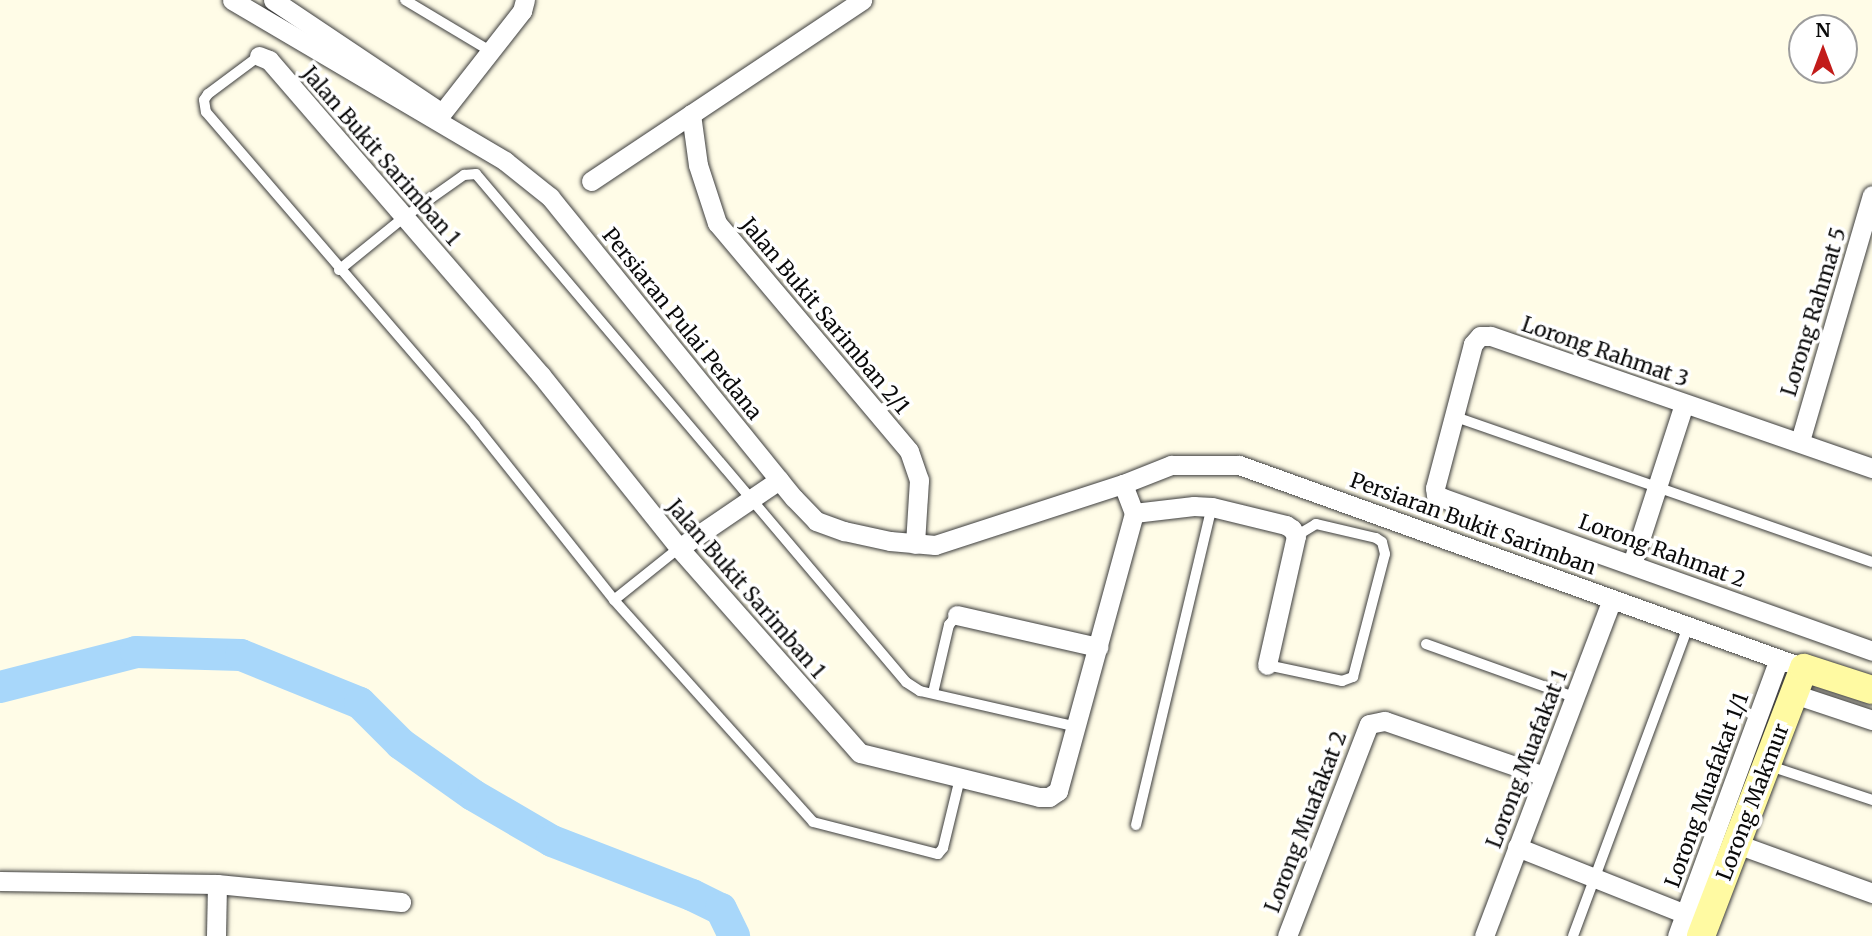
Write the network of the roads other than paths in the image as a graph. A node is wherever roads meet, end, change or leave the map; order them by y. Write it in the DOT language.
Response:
graph roads {
  1 [pos="274,0"];
  2 [pos="405,0"];
  3 [pos="525,0"];
  4 [pos="862,0"];
  5 [pos="244,3"];
  6 [pos="492,52"];
  7 [pos="260,56"];
  8 [pos="691,114"];
  9 [pos="591,181"];
  10 [pos="1870,209"];
  11 [pos="403,218"];
  12 [pos="339,270"];
  13 [pos="1684,404"];
  14 [pos="1452,416"];
  15 [pos="1800,441"];
  16 [pos="1872,468"];
  17 [pos="779,480"];
  18 [pos="1123,484"];
  19 [pos="1659,487"];
  20 [pos="1436,495"];
  21 [pos="750,499"];
  22 [pos="1212,507"];
  23 [pos="1134,513"];
  24 [pos="1296,536"];
  25 [pos="915,544"];
  26 [pos="679,548"];
  27 [pos="1872,562"];
  28 [pos="1632,564"];
  29 [pos="1612,599"];
  30 [pos="614,600"];
  31 [pos="957,615"];
  32 [pos="1688,626"];
  33 [pos="1426,644"];
  34 [pos="1098,648"];
  35 [pos="1872,651"];
  36 [pos="1267,665"];
  37 [pos="1793,674"];
  38 [pos="1872,690"];
  39 [pos="933,693"];
  40 [pos="1574,698"];
  41 [pos="1872,720"];
  42 [pos="1077,727"];
  43 [pos="1767,765"];
  44 [pos="1544,776"];
  45 [pos="960,778"];
  46 [pos="1872,800"];
  47 [pos="1136,825"];
  48 [pos="1737,844"];
  49 [pos="1517,847"];
  50 [pos="1595,877"];
  51 [pos="0,881"];
  52 [pos="217,884"];
  53 [pos="1872,893"];
  54 [pos="401,902"];
  55 [pos="1696,930"];
  56 [pos="216,936"];
  57 [pos="1287,936"];
  58 [pos="1483,936"];
  59 [pos="1573,936"];
  1 -- 6 [label="street"];
  2 -- 6 [label="lane"];
  3 -- 6 [label="street"];
  4 -- 8 [label="street"];
  5 -- 17 [label="street, Persiaran Pulai Perdana"];
  7 -- 11 [label="street, Jalan Bukit Sarimban 1"];
  7 -- 12 [label="lane"];
  8 -- 9 [label="street"];
  8 -- 25 [label="street, Jalan Bukit Sarimban 2/1"];
  10 -- 15 [label="street, Lorong Rahmat 5"];
  11 -- 12 [label="lane"];
  11 -- 21 [label="lane"];
  11 -- 26 [label="street, Jalan Bukit Sarimban 1"];
  12 -- 30 [label="lane"];
  13 -- 14 [label="street, Lorong Rahmat 3"];
  13 -- 15 [label="street, Lorong Rahmat 3"];
  13 -- 19 [label="street"];
  14 -- 19 [label="lane"];
  14 -- 20 [label="street, Lorong Rahmat 3"];
  15 -- 16 [label="street, Lorong Rahmat 3"];
  17 -- 21 [label="street"];
  17 -- 25 [label="street, Persiaran Pulai Perdana"];
  18 -- 23 [label="street"];
  18 -- 25 [label="street, Persiaran Pulai Perdana"];
  18 -- 29 [label="street, Persiaran Bukit Sarimban"];
  19 -- 27 [label="lane"];
  19 -- 28 [label="street"];
  20 -- 28 [label="street, Lorong Rahmat 2"];
  21 -- 26 [label="street"];
  21 -- 39 [label="lane"];
  22 -- 23 [label="street"];
  22 -- 24 [label="street"];
  22 -- 47 [label="lane"];
  23 -- 34 [label="street, Jalan Bukit Sarimban 1"];
  24 -- 36 [label="street"];
  24 -- 36 [label="lane"];
  26 -- 30 [label="lane"];
  26 -- 45 [label="street, Jalan Bukit Sarimban 1"];
  28 -- 35 [label="street, Lorong Rahmat 2"];
  29 -- 32 [label="street, Persiaran Bukit Sarimban"];
  29 -- 40 [label="street, Lorong Muafakat 1"];
  30 -- 45 [label="lane"];
  31 -- 34 [label="street"];
  31 -- 39 [label="lane"];
  32 -- 37 [label="street, Persiaran Bukit Sarimban"];
  32 -- 50 [label="lane"];
  33 -- 40 [label="lane"];
  34 -- 42 [label="street, Jalan Bukit Sarimban 1"];
  37 -- 38 [label="main road"];
  37 -- 41 [label="street, Persiaran Bukit Sarimban"];
  37 -- 43 [label="main road, Lorong Makmur"];
  37 -- 55 [label="street, Lorong Muafakat 1/1"];
  39 -- 42 [label="lane"];
  40 -- 44 [label="street, Lorong Muafakat 1"];
  42 -- 45 [label="street, Jalan Bukit Sarimban 1"];
  43 -- 46 [label="lane"];
  43 -- 48 [label="main road, Lorong Makmur"];
  44 -- 49 [label="street, Lorong Muafakat 1"];
  44 -- 57 [label="street, Lorong Muafakat 2"];
  48 -- 53 [label="street"];
  48 -- 55 [label="main road, Lorong Makmur"];
  49 -- 50 [label="street"];
  49 -- 58 [label="street, Lorong Muafakat 1"];
  50 -- 55 [label="street"];
  50 -- 59 [label="lane"];
  51 -- 52 [label="street"];
  52 -- 54 [label="street"];
  52 -- 56 [label="street"];
}
